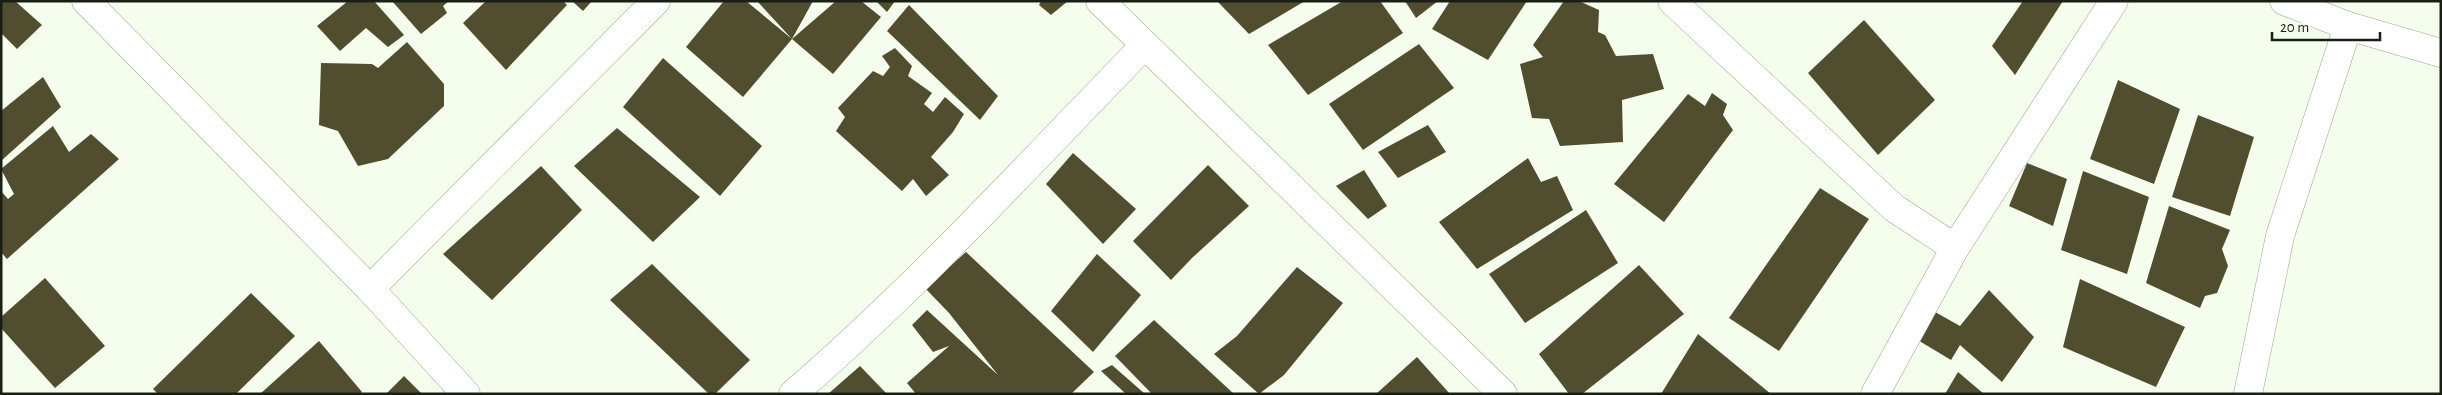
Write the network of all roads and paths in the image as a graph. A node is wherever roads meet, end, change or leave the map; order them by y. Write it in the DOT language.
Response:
graph roads {
  1 [pos="86,1"];
  2 [pos="656,1"];
  3 [pos="1100,1"];
  4 [pos="1672,1"];
  5 [pos="2114,1"];
  6 [pos="2284,1"];
  7 [pos="2348,26"];
  8 [pos="1144,46"];
  9 [pos="2441,53"];
  10 [pos="1955,248"];
  11 [pos="370,289"];
  12 [pos="466,394"];
  13 [pos="793,394"];
  14 [pos="1503,394"];
  15 [pos="1875,394"];
  16 [pos="2248,394"];
  1 -- 11 [label="street"];
  2 -- 11 [label="street"];
  3 -- 8 [label="street"];
  4 -- 10 [label="street"];
  5 -- 10 [label="street"];
  6 -- 7 [label="street"];
  7 -- 9 [label="street"];
  7 -- 16 [label="street"];
  8 -- 13 [label="street"];
  8 -- 14 [label="street"];
  10 -- 15 [label="street"];
  11 -- 12 [label="street"];
}
